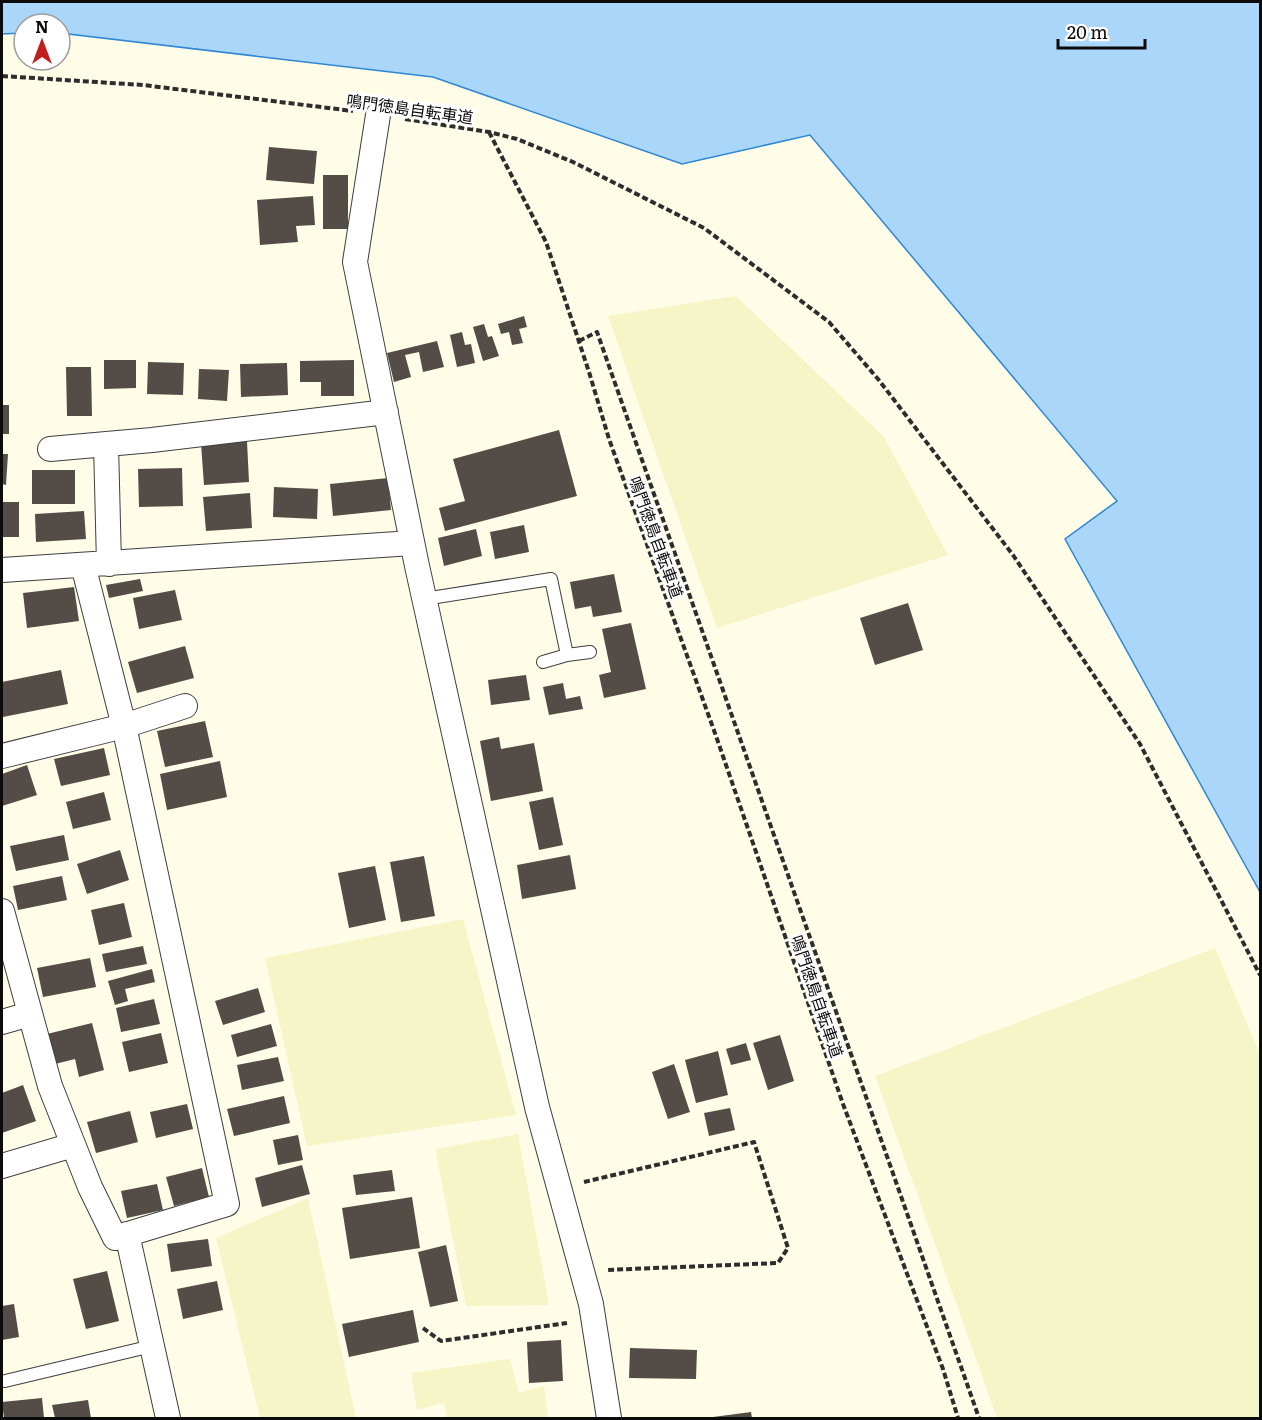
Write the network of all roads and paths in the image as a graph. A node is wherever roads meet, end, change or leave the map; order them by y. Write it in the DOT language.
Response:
graph roads {
  1 [pos="2,76"];
  2 [pos="378,115"];
  3 [pos="489,132"];
  4 [pos="579,341"];
  5 [pos="386,412"];
  6 [pos="106,444"];
  7 [pos="50,449"];
  8 [pos="412,543"];
  9 [pos="109,564"];
  10 [pos="84,565"];
  11 [pos="2,570"];
  12 [pos="424,599"];
  13 [pos="590,652"];
  14 [pos="567,655"];
  15 [pos="543,662"];
  16 [pos="185,706"];
  17 [pos="124,726"];
  18 [pos="2,756"];
  19 [pos="2,911"];
  20 [pos="1260,975"];
  21 [pos="30,1014"];
  22 [pos="2,1022"];
  23 [pos="73,1145"];
  24 [pos="2,1166"];
  25 [pos="560,1188"];
  26 [pos="128,1234"];
  27 [pos="582,1270"];
  28 [pos="594,1318"];
  29 [pos="423,1328"];
  30 [pos="152,1346"];
  31 [pos="5,1381"];
  32 [pos="168,1419"];
  33 [pos="609,1419"];
  34 [pos="958,1419"];
  35 [pos="979,1419"];
  1 -- 2 [label="path, 鳴門徳島自転車道"];
  2 -- 3 [label="path, 鳴門徳島自転車道"];
  2 -- 5 [label="street"];
  3 -- 4 [label="path, 鳴門徳島自転車道"];
  3 -- 20 [label="path"];
  4 -- 34 [label="path, 鳴門徳島自転車道"];
  4 -- 35 [label="path"];
  5 -- 6 [label="street"];
  5 -- 8 [label="street"];
  6 -- 7 [label="street"];
  6 -- 9 [label="street"];
  8 -- 9 [label="street"];
  8 -- 12 [label="street"];
  9 -- 10 [label="street"];
  10 -- 11 [label="street"];
  10 -- 17 [label="street"];
  12 -- 14 [label="lane"];
  12 -- 25 [label="street"];
  13 -- 14 [label="lane"];
  14 -- 15 [label="lane"];
  16 -- 17 [label="street"];
  17 -- 18 [label="street"];
  17 -- 26 [label="street"];
  19 -- 21 [label="street"];
  21 -- 22 [label="street"];
  21 -- 23 [label="street"];
  23 -- 24 [label="street"];
  23 -- 26 [label="street"];
  25 -- 27 [label="street"];
  25 -- 27 [label="path"];
  26 -- 30 [label="street"];
  27 -- 28 [label="street"];
  28 -- 29 [label="path"];
  28 -- 33 [label="street"];
  30 -- 31 [label="lane"];
  30 -- 32 [label="street"];
}
